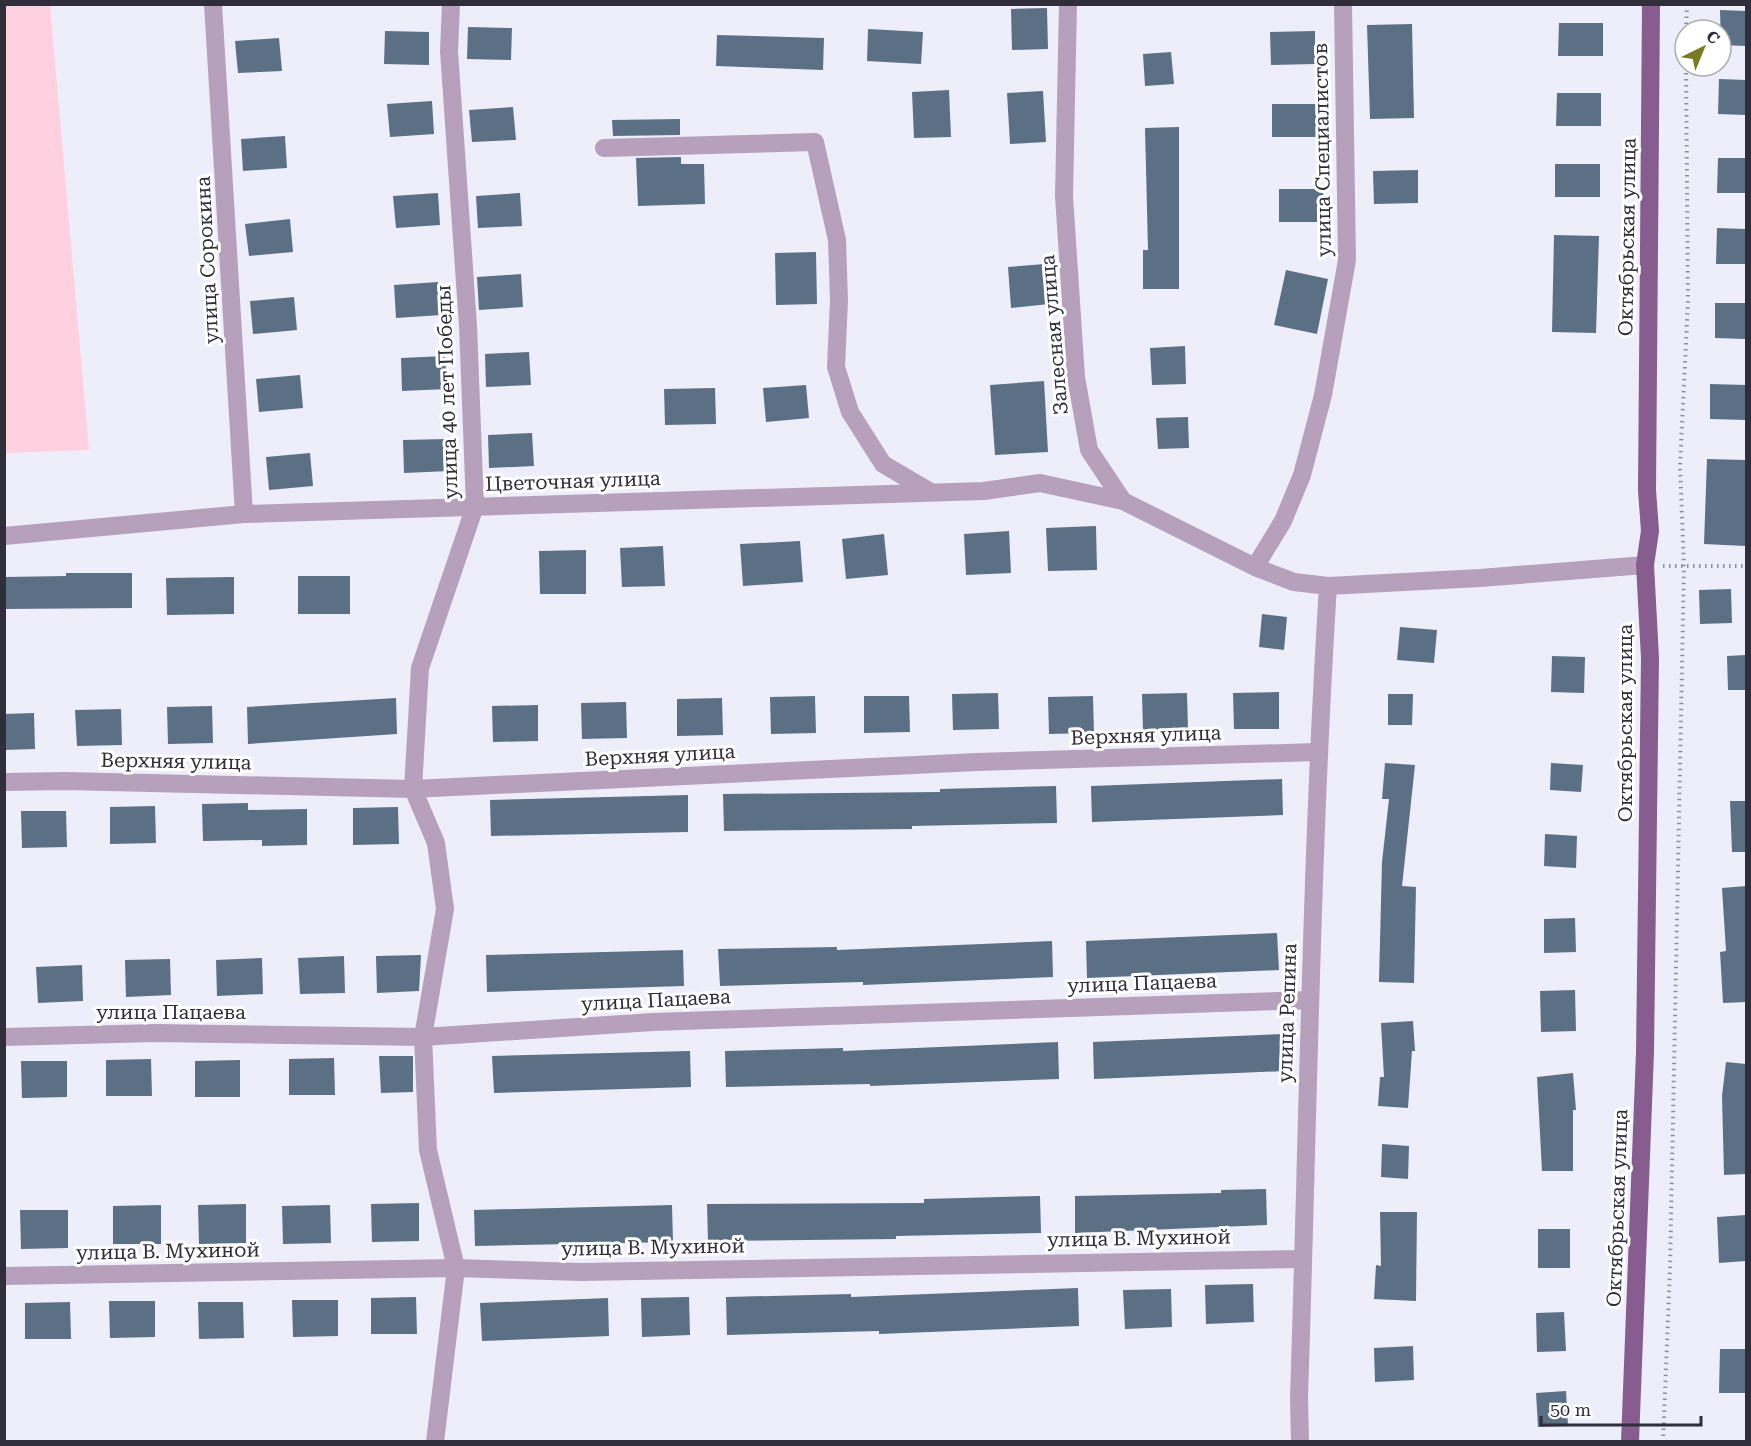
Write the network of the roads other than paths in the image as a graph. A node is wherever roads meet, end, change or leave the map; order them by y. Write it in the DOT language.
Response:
graph roads {
  1 [pos="213,4"];
  2 [pos="450,4"];
  3 [pos="1068,4"];
  4 [pos="1343,4"];
  5 [pos="1651,4"];
  6 [pos="604,148"];
  7 [pos="929,491"];
  8 [pos="1124,501"];
  9 [pos="475,506"];
  10 [pos="244,514"];
  11 [pos="4,536"];
  12 [pos="1645,565"];
  13 [pos="1255,567"];
  14 [pos="1328,586"];
  15 [pos="1317,752"];
  16 [pos="4,782"];
  17 [pos="413,789"];
  18 [pos="1309,1000"];
  19 [pos="4,1037"];
  20 [pos="423,1037"];
  21 [pos="1303,1258"];
  22 [pos="456,1268"];
  23 [pos="4,1276"];
  24 [pos="435,1442"];
  25 [pos="1300,1442"];
  26 [pos="1630,1442"];
  1 -- 10 [label="street, улица Сорокина"];
  2 -- 9 [label="street, улица 40 лет Победы"];
  3 -- 8 [label="street, Залесная улица"];
  4 -- 13 [label="street, улица Специалистов"];
  5 -- 12 [label="main road, Октябрьская улица"];
  6 -- 7 [label="street"];
  7 -- 8 [label="street, Цветочная улица"];
  7 -- 9 [label="street, Цветочная улица"];
  8 -- 13 [label="street, Залесная улица"];
  9 -- 10 [label="street, Цветочная улица"];
  9 -- 17 [label="street, улица 40 лет Победы"];
  10 -- 11 [label="street, Цветочная улица"];
  12 -- 14 [label="street, Залесная улица"];
  12 -- 26 [label="main road, Октябрьская улица"];
  13 -- 14 [label="street, Залесная улица"];
  14 -- 15 [label="street, улица Репина"];
  15 -- 17 [label="street, Верхняя улица"];
  15 -- 18 [label="street, улица Репина"];
  16 -- 17 [label="street, Верхняя улица"];
  17 -- 20 [label="street, улица 40 лет Победы"];
  18 -- 20 [label="street, улица Пацаева"];
  18 -- 21 [label="street, улица Репина"];
  19 -- 20 [label="street, улица Пацаева"];
  20 -- 22 [label="street, улица 40 лет Победы"];
  21 -- 22 [label="street, улица В. Мухиной"];
  21 -- 25 [label="street, улица Репина"];
  22 -- 23 [label="street, улица В. Мухиной"];
  22 -- 24 [label="street, улица 40 лет Победы"];
}
